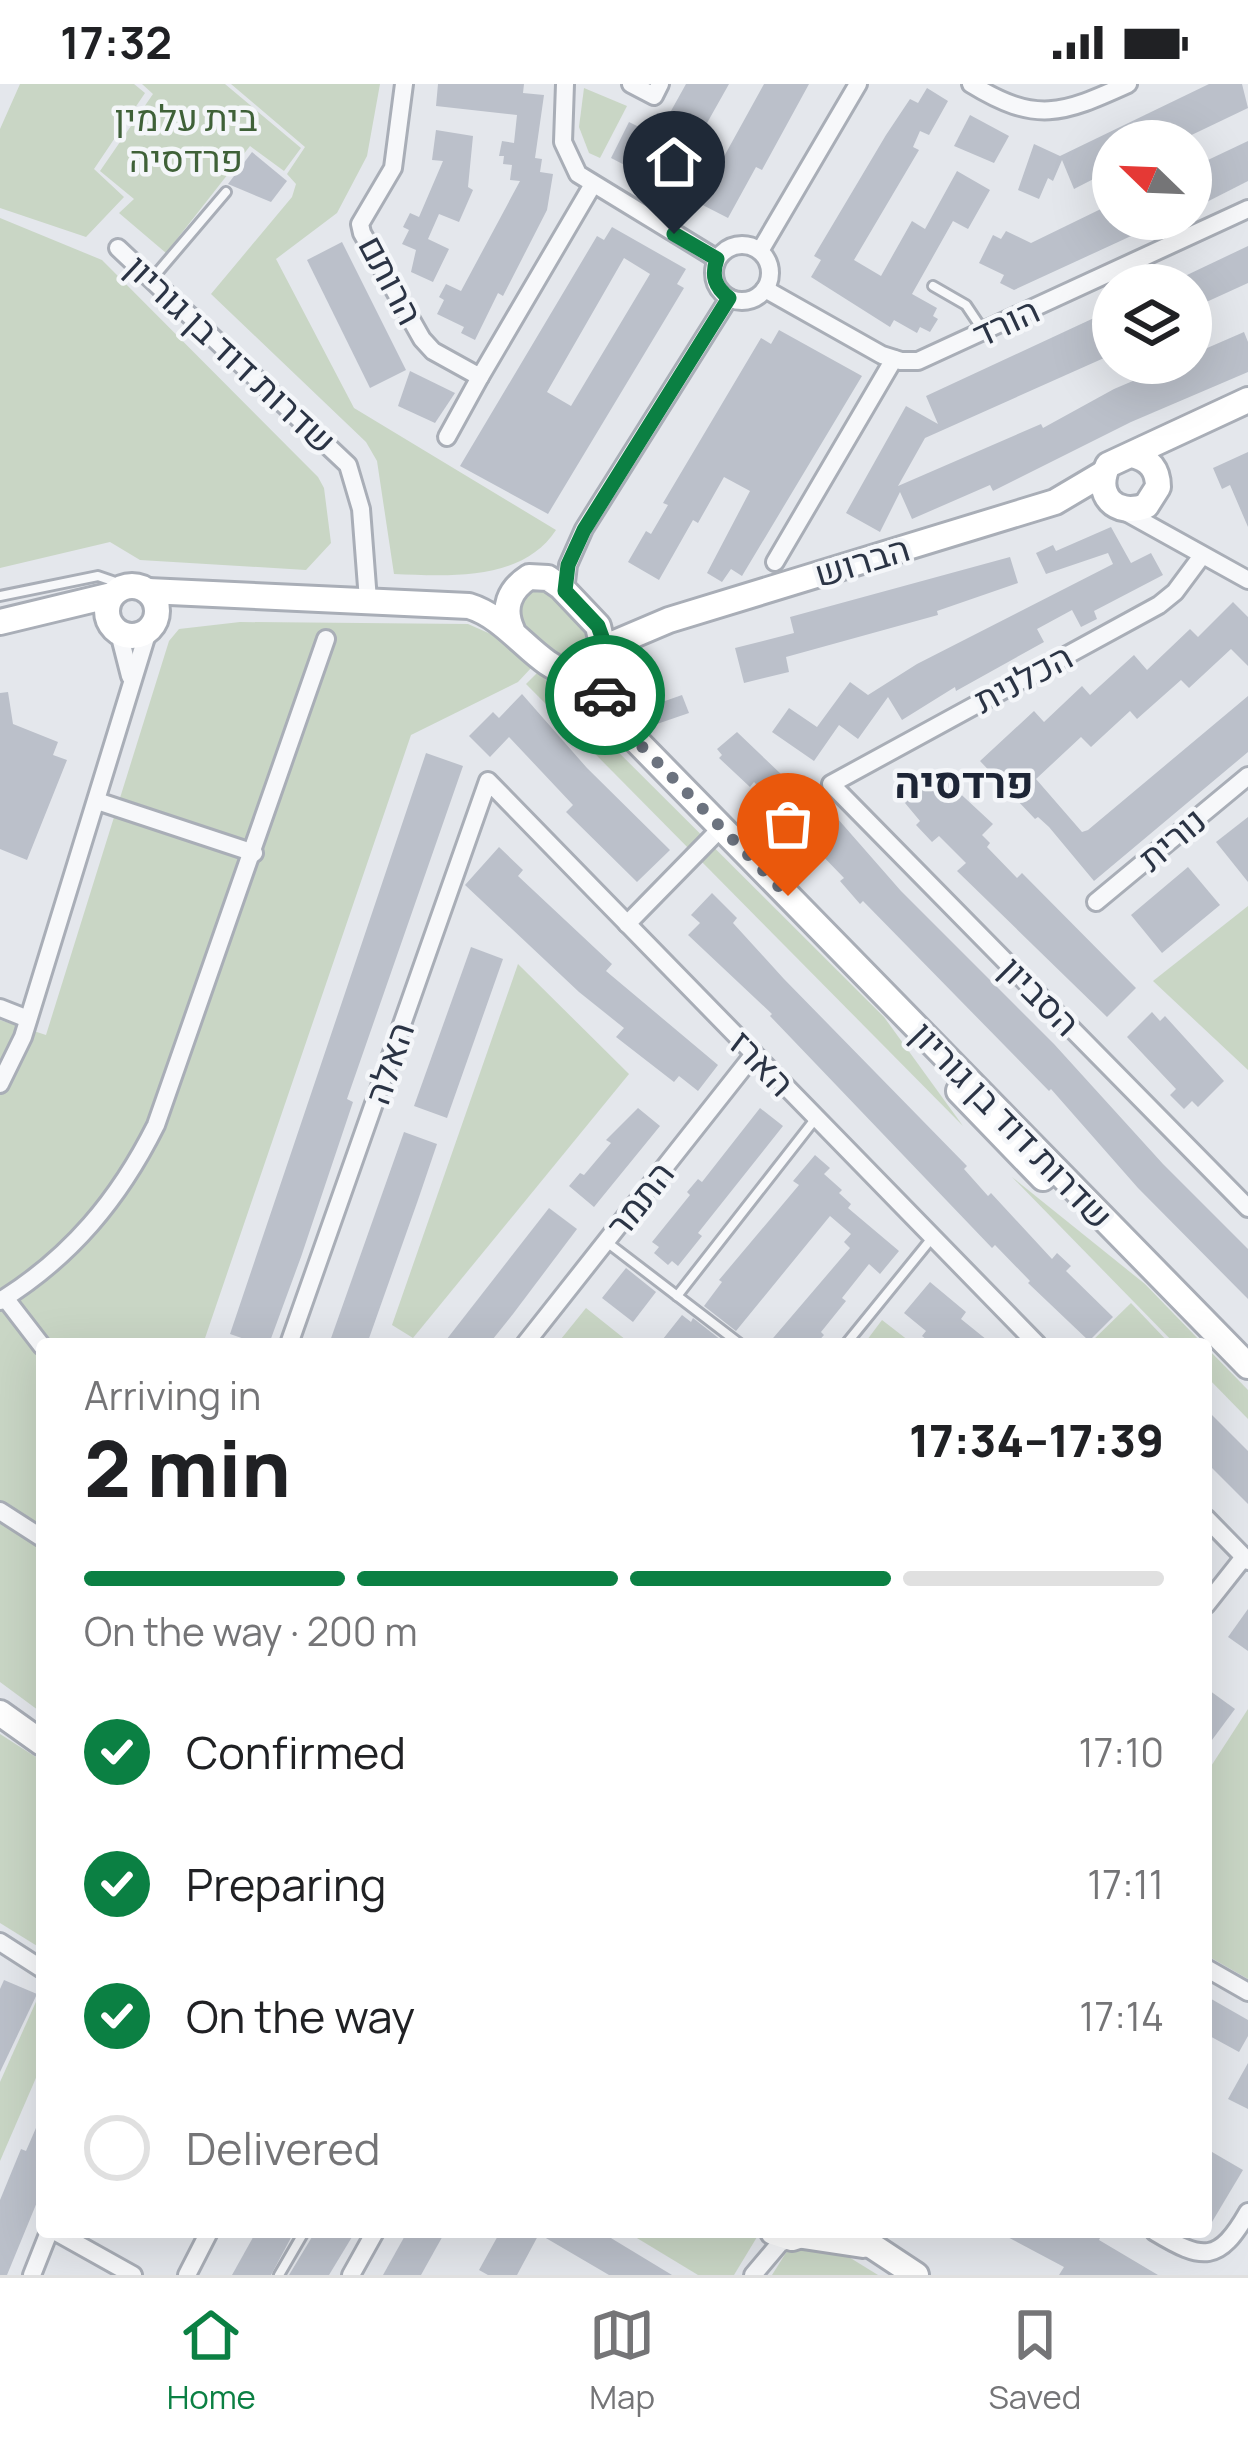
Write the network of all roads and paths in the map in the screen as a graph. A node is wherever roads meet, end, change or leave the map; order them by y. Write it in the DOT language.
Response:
graph roads {
  1 [pos="404,84"];
  2 [pos="566,84"];
  3 [pos="631,84"];
  4 [pos="660,84"];
  5 [pos="858,84"];
  6 [pos="971,84"];
  7 [pos="1128,84"];
  8 [pos="592,186"];
  9 [pos="226,192"];
  10 [pos="1248,209"];
  11 [pos="118,248"];
  12 [pos="760,251"];
  13 [pos="717,259"];
  14 [pos="151,280"];
  15 [pos="933,286"];
  16 [pos="765,289"];
  17 [pos="729,298"];
  18 [pos="984,332"];
  19 [pos="895,359"];
  20 [pos="480,377"];
  21 [pos="1248,400"];
  22 [pos="1181,433"];
  23 [pos="447,437"];
  24 [pos="1132,455"];
  25 [pos="1104,472"];
  26 [pos="1157,486"];
  27 [pos="1055,502"];
  28 [pos="1117,507"];
  29 [pos="584,530"];
  30 [pos="1180,543"];
  31 [pos="1201,557"];
  32 [pos="775,562"];
  33 [pos="1248,580"];
  34 [pos="521,585"];
  35 [pos="129,591"];
  36 [pos="565,591"];
  37 [pos="0,596"];
  38 [pos="235,597"];
  39 [pos="368,600"];
  40 [pos="469,606"];
  41 [pos="591,619"];
  42 [pos="10,620"];
  43 [pos="669,620"];
  44 [pos="151,628"];
  45 [pos="115,630"];
  46 [pos="512,630"];
  47 [pos="326,639"];
  48 [pos="602,652"];
  49 [pos="565,673"];
  50 [pos="130,695"];
  51 [pos="619,723"];
  52 [pos="1248,776"];
  53 [pos="488,781"];
  54 [pos="831,784"];
  55 [pos="97,801"];
  56 [pos="722,828"];
  57 [pos="254,853"];
  58 [pos="1096,902"];
  59 [pos="627,924"];
  60 [pos="0,1008"];
  61 [pos="28,1019"];
  62 [pos="754,1054"];
  63 [pos="0,1084"];
  64 [pos="816,1118"];
  65 [pos="1248,1208"];
  66 [pos="933,1238"];
  67 [pos="606,1242"];
  68 [pos="677,1296"];
  69 [pos="3,1299"];
  70 [pos="291,1338"];
  71 [pos="530,1338"];
  72 [pos="732,1338"];
  73 [pos="851,1338"];
  74 [pos="1030,1338"];
  75 [pos="36,1339"];
  76 [pos="1248,1366"];
  77 [pos="0,1511"];
  78 [pos="1212,1524"];
  79 [pos="36,1534"];
  80 [pos="1246,1559"];
  81 [pos="1212,1598"];
  82 [pos="0,1713"];
  83 [pos="36,1739"];
  84 [pos="0,1942"];
  85 [pos="36,1965"];
  86 [pos="1212,1971"];
  87 [pos="1248,1992"];
  88 [pos="1248,2212"];
  89 [pos="50,2238"];
  90 [pos="64,2238"];
  91 [pos="206,2238"];
  92 [pos="301,2238"];
  93 [pos="372,2238"];
  94 [pos="785,2238"];
  95 [pos="1165,2238"];
  96 [pos="861,2240"];
  97 [pos="755,2271"];
  98 [pos="32,2275"];
  99 [pos="133,2275"];
  100 [pos="187,2275"];
  101 [pos="279,2275"];
  102 [pos="351,2275"];
  103 [pos="916,2275"];
  1 -- 20 [label="street, הרותם"];
  2 -- 8 [label="street"];
  3 -- 4 [label="street"];
  5 -- 12 [label="street"];
  6 -- 7 [label="street"];
  8 -- 13 [label="street"];
  8 -- 20 [label="street"];
  9 -- 14 [label="lane"];
  10 -- 18 [label="street, הורד"];
  11 -- 14 [label="street, שדרות דוד בן גוריון"];
  12 -- 13 [label="street"];
  12 -- 16 [label="street"];
  13 -- 17 [label="street"];
  14 -- 39 [label="street, שדרות דוד בן גוריון"];
  15 -- 18 [label="lane"];
  16 -- 17 [label="street"];
  16 -- 19 [label="street"];
  17 -- 29 [label="street"];
  18 -- 19 [label="street, הורד"];
  19 -- 32 [label="street"];
  20 -- 23 [label="street"];
  21 -- 22 [label="street"];
  22 -- 24 [label="street"];
  22 -- 26 [label="street"];
  24 -- 25 [label="street"];
  24 -- 26 [label="street"];
  25 -- 27 [label="street, הברוש"];
  25 -- 28 [label="street"];
  26 -- 28 [label="street"];
  26 -- 30 [label="street"];
  27 -- 28 [label="street, הברוש"];
  27 -- 43 [label="street, הברוש"];
  28 -- 30 [label="street"];
  29 -- 34 [label="street"];
  29 -- 36 [label="street"];
  30 -- 31 [label="street"];
  31 -- 33 [label="street"];
  31 -- 54 [label="street, הכלנית"];
  34 -- 36 [label="street"];
  34 -- 40 [label="street"];
  34 -- 46 [label="street"];
  35 -- 37 [label="lane"];
  35 -- 38 [label="street"];
  35 -- 42 [label="street"];
  35 -- 44 [label="street"];
  35 -- 45 [label="street"];
  36 -- 41 [label="street"];
  38 -- 39 [label="street"];
  38 -- 44 [label="street"];
  39 -- 40 [label="street"];
  40 -- 46 [label="street"];
  41 -- 43 [label="street, הברוש"];
  41 -- 48 [label="street"];
  42 -- 45 [label="street"];
  43 -- 48 [label="street, הברוש"];
  44 -- 45 [label="street"];
  44 -- 50 [label="street"];
  45 -- 50 [label="street"];
  46 -- 49 [label="street"];
  47 -- 57 [label="street"];
  48 -- 49 [label="street"];
  48 -- 51 [label="street, שדרות דוד בן גוריון"];
  49 -- 51 [label="street, שדרות דוד בן גוריון"];
  50 -- 55 [label="street"];
  51 -- 56 [label="street, שדרות דוד בן גוריון"];
  52 -- 58 [label="street, נורית"];
  53 -- 59 [label="street, הארז"];
  53 -- 70 [label="street, האלה"];
  54 -- 65 [label="street, הסביון"];
  55 -- 57 [label="street"];
  55 -- 61 [label="street"];
  56 -- 59 [label="street"];
  56 -- 76 [label="street, שדרות דוד בן גוריון"];
  57 -- 69 [label="street"];
  59 -- 62 [label="street, הארז"];
  60 -- 61 [label="street"];
  61 -- 63 [label="street"];
  62 -- 64 [label="street, הארז"];
  62 -- 67 [label="street, התמר"];
  64 -- 66 [label="street, הארז"];
  64 -- 68 [label="lane"];
  66 -- 73 [label="lane"];
  66 -- 74 [label="street, הארז"];
  67 -- 68 [label="lane"];
  67 -- 71 [label="street, התמר"];
  68 -- 72 [label="lane"];
  69 -- 75 [label="street"];
  77 -- 79 [label="street"];
  78 -- 80 [label="street"];
  80 -- 81 [label="street"];
  82 -- 83 [label="street"];
  84 -- 85 [label="street"];
  86 -- 87 [label="street"];
  88 -- 95 [label="street"];
  89 -- 98 [label="street"];
  90 -- 99 [label="street"];
  91 -- 100 [label="street"];
  92 -- 101 [label="lane"];
  93 -- 102 [label="street"];
  94 -- 97 [label="street"];
  96 -- 103 [label="street"];
}
